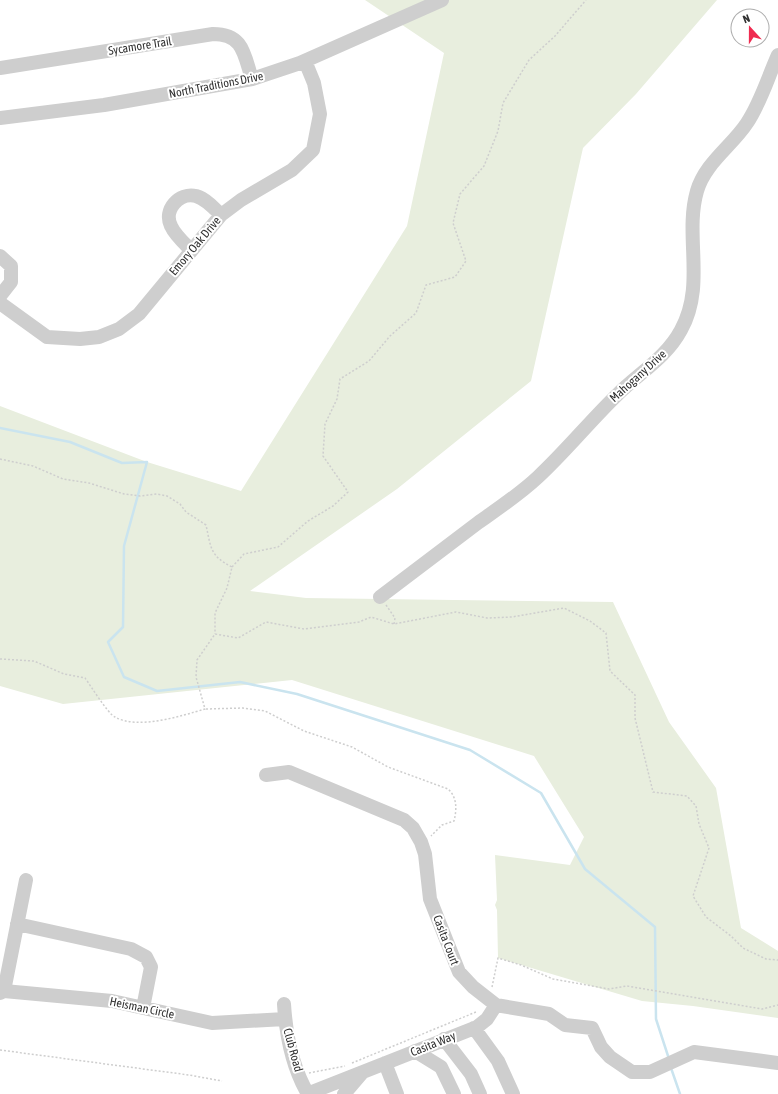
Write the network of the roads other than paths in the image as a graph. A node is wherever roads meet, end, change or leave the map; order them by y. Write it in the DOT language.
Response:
graph roads {
  1 [pos="442,0"];
  2 [pos="778,55"];
  3 [pos="305,61"];
  4 [pos="0,68"];
  5 [pos="252,79"];
  6 [pos="0,118"];
  7 [pos="220,215"];
  8 [pos="191,250"];
  9 [pos="0,256"];
  10 [pos="0,296"];
  11 [pos="0,303"];
  12 [pos="380,596"];
  13 [pos="266,775"];
  14 [pos="26,880"];
  15 [pos="17,924"];
  16 [pos="2,992"];
  17 [pos="492,1002"];
  18 [pos="284,1004"];
  19 [pos="143,1008"];
  20 [pos="285,1019"];
  21 [pos="474,1028"];
  22 [pos="444,1039"];
  23 [pos="415,1051"];
  24 [pos="385,1063"];
  25 [pos="778,1063"];
  26 [pos="362,1073"];
  27 [pos="307,1092"];
  28 [pos="344,1094"];
  29 [pos="397,1094"];
  30 [pos="454,1094"];
  31 [pos="480,1094"];
  32 [pos="513,1094"];
  1 -- 3 [label="street, North Traditions Drive"];
  2 -- 12 [label="street, Mahogany Drive"];
  3 -- 5 [label="street, North Traditions Drive"];
  3 -- 7 [label="street, Emory Oak Drive"];
  4 -- 5 [label="street, Sycamore Trail"];
  5 -- 6 [label="street, North Traditions Drive"];
  7 -- 8 [label="street, Emory Oak Drive"];
  7 -- 8 [label="street"];
  8 -- 11 [label="street, Emory Oak Drive"];
  9 -- 10 [label="street"];
  13 -- 17 [label="street, Casita Court"];
  14 -- 15 [label="street"];
  15 -- 16 [label="street"];
  15 -- 19 [label="street"];
  16 -- 19 [label="street, Heisman Circle"];
  17 -- 21 [label="street, Casita Way"];
  17 -- 25 [label="street"];
  18 -- 20 [label="street, Club Road"];
  19 -- 20 [label="street, Heisman Circle"];
  20 -- 27 [label="street, Club Road"];
  21 -- 22 [label="street, Casita Way"];
  21 -- 32 [label="street"];
  22 -- 23 [label="street, Casita Way"];
  22 -- 31 [label="street"];
  23 -- 24 [label="street, Casita Way"];
  23 -- 30 [label="street"];
  24 -- 26 [label="street, Casita Way"];
  24 -- 29 [label="street"];
  26 -- 27 [label="street, Casita Way"];
  26 -- 28 [label="street, Casita Way"];
}
